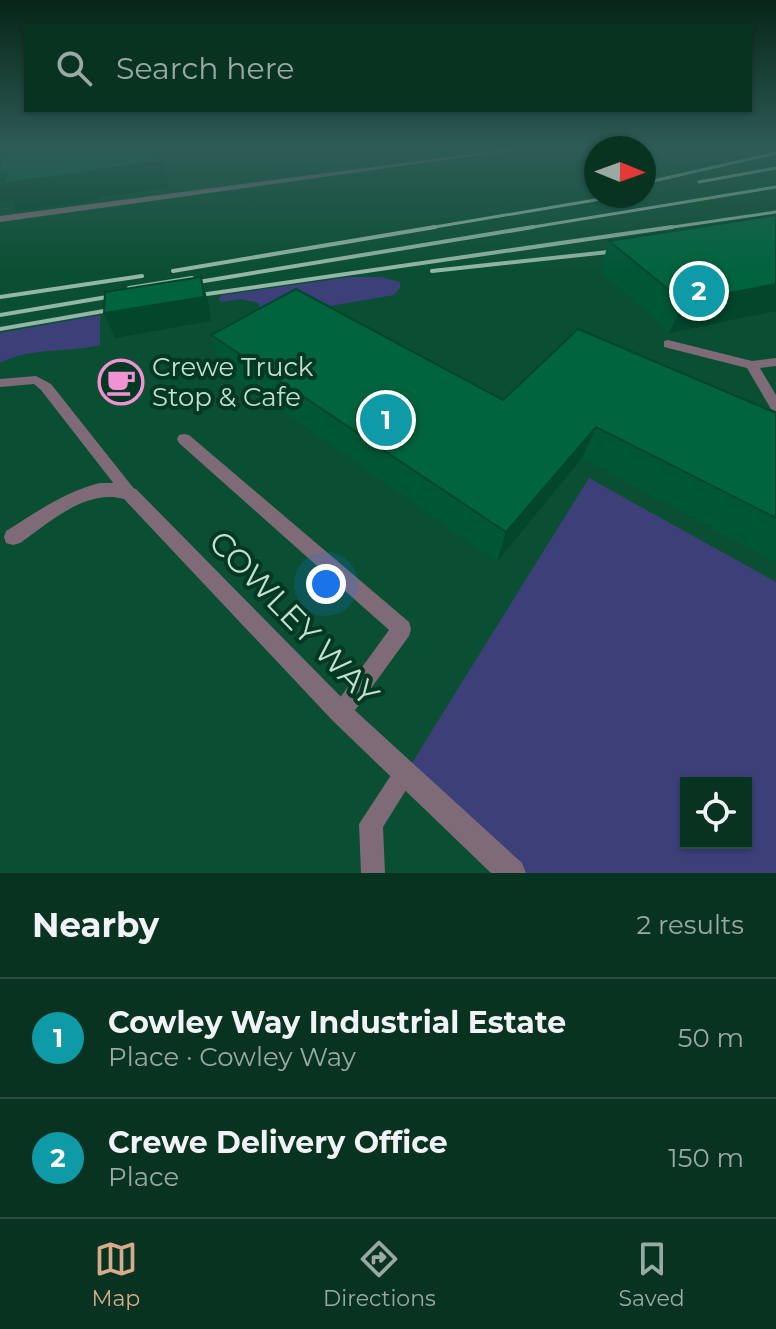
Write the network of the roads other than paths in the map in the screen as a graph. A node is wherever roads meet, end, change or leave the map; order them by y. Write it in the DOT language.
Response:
graph roads {
  1 [pos="225,189"];
  2 [pos="0,219"];
  3 [pos="668,344"];
  4 [pos="776,362"];
  5 [pos="752,365"];
  6 [pos="0,383"];
  7 [pos="776,406"];
  8 [pos="184,439"];
  9 [pos="130,494"];
  10 [pos="13,537"];
  11 [pos="341,713"];
  12 [pos="405,774"];
  13 [pos="373,873"];
  14 [pos="512,873"];
  1 -- 2 [label="lane"];
  3 -- 5 [label="lane"];
  4 -- 5 [label="lane"];
  5 -- 7 [label="lane"];
  6 -- 9 [label="lane"];
  8 -- 11 [label="lane"];
  9 -- 10 [label="street"];
  9 -- 11 [label="street, COWLEY WAY"];
  11 -- 12 [label="street, COWLEY WAY"];
  12 -- 13 [label="lane"];
  12 -- 14 [label="street, COWLEY WAY"];
}
